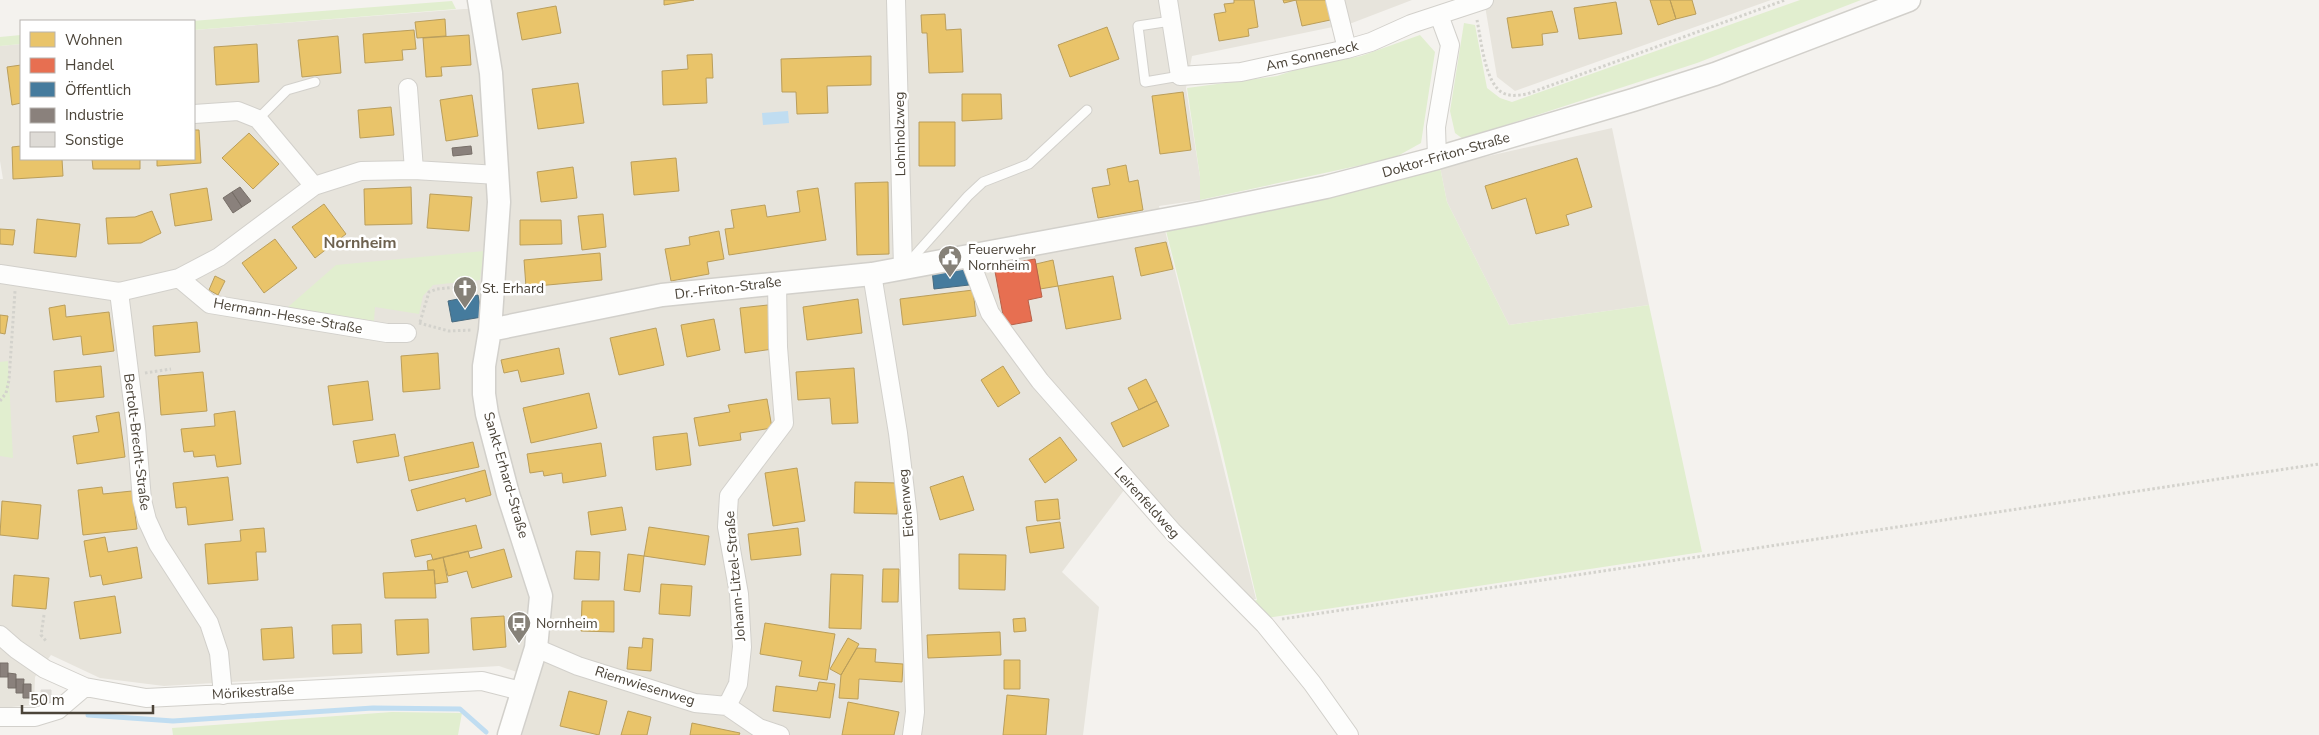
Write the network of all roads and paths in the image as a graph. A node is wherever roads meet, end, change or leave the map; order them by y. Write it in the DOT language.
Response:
graph roads {
  1 [pos="479,0"];
  2 [pos="896,0"];
  3 [pos="1168,0"];
  4 [pos="1335,0"];
  5 [pos="1785,0"];
  6 [pos="1909,0"];
  7 [pos="1479,1"];
  8 [pos="1439,15"];
  9 [pos="1171,21"];
  10 [pos="1347,49"];
  11 [pos="1180,76"];
  12 [pos="315,82"];
  13 [pos="408,88"];
  14 [pos="1088,110"];
  15 [pos="195,114"];
  16 [pos="258,120"];
  17 [pos="1437,158"];
  18 [pos="414,170"];
  19 [pos="498,175"];
  20 [pos="314,186"];
  21 [pos="968,255"];
  22 [pos="903,268"];
  23 [pos="872,274"];
  24 [pos="8,275"];
  25 [pos="179,278"];
  26 [pos="778,282"];
  27 [pos="493,284"];
  28 [pos="119,292"];
  29 [pos="413,328"];
  30 [pos="490,330"];
  31 [pos="171,369"];
  32 [pos="129,375"];
  33 [pos="0,401"];
  34 [pos="2319,464"];
  35 [pos="44,615"];
  36 [pos="1265,625"];
  37 [pos="0,635"];
  38 [pos="46,642"];
  39 [pos="536,648"];
  40 [pos="85,687"];
  41 [pos="521,691"];
  42 [pos="223,695"];
  43 [pos="726,706"];
  44 [pos="0,717"];
  45 [pos="509,735"];
  46 [pos="780,735"];
  47 [pos="912,735"];
  48 [pos="1349,735"];
  1 -- 19 [label="street, Sankt-Erhard-Straße"];
  2 -- 22 [label="street, Lohnholzweg"];
  3 -- 9 [label="street"];
  4 -- 10 [label="street"];
  5 -- 7 [label="path"];
  6 -- 17 [label="street, Doktor-Friton-Straße"];
  7 -- 8 [label="street, Am Sonneneck"];
  8 -- 10 [label="street, Am Sonneneck"];
  8 -- 17 [label="street"];
  9 -- 11 [label="street"];
  9 -- 11 [label="lane"];
  10 -- 11 [label="street, Am Sonneneck"];
  12 -- 16 [label="lane"];
  13 -- 18 [label="street"];
  14 -- 22 [label="lane"];
  15 -- 16 [label="street"];
  16 -- 20 [label="street"];
  17 -- 21 [label="street, Doktor-Friton-Straße"];
  18 -- 19 [label="street"];
  18 -- 20 [label="street"];
  19 -- 27 [label="street, Sankt-Erhard-Straße"];
  20 -- 25 [label="street"];
  21 -- 22 [label="street, Dr.-Friton-Straße"];
  21 -- 36 [label="street, Leirenfeldweg"];
  22 -- 23 [label="street, Dr.-Friton-Straße"];
  23 -- 26 [label="street, Dr.-Friton-Straße"];
  23 -- 47 [label="street, Eichenweg"];
  24 -- 28 [label="street"];
  24 -- 33 [label="path"];
  25 -- 28 [label="street"];
  25 -- 29 [label="street, Hermann-Hesse-Straße"];
  26 -- 30 [label="street, Dr.-Friton-Straße"];
  26 -- 43 [label="street, Johann-Litzel-Straße"];
  27 -- 29 [label="path"];
  27 -- 30 [label="street, Sankt-Erhard-Straße"];
  28 -- 32 [label="street, Bertolt-Brecht-Straße"];
  29 -- 30 [label="path"];
  30 -- 39 [label="street, Sankt-Erhard-Straße"];
  31 -- 32 [label="path"];
  32 -- 42 [label="street, Bertolt-Brecht-Straße"];
  34 -- 36 [label="path"];
  35 -- 38 [label="path"];
  36 -- 48 [label="street, Leirenfeldweg"];
  37 -- 40 [label="street, Mörikestraße"];
  39 -- 41 [label="street, Sankt-Erhard-Straße"];
  39 -- 43 [label="street, Riemwiesenweg"];
  40 -- 42 [label="street, Mörikestraße"];
  40 -- 44 [label="street"];
  41 -- 42 [label="street, Mörikestraße"];
  41 -- 45 [label="street, Sankt-Erhard-Straße"];
  43 -- 46 [label="street, Riemwiesenweg"];
}
